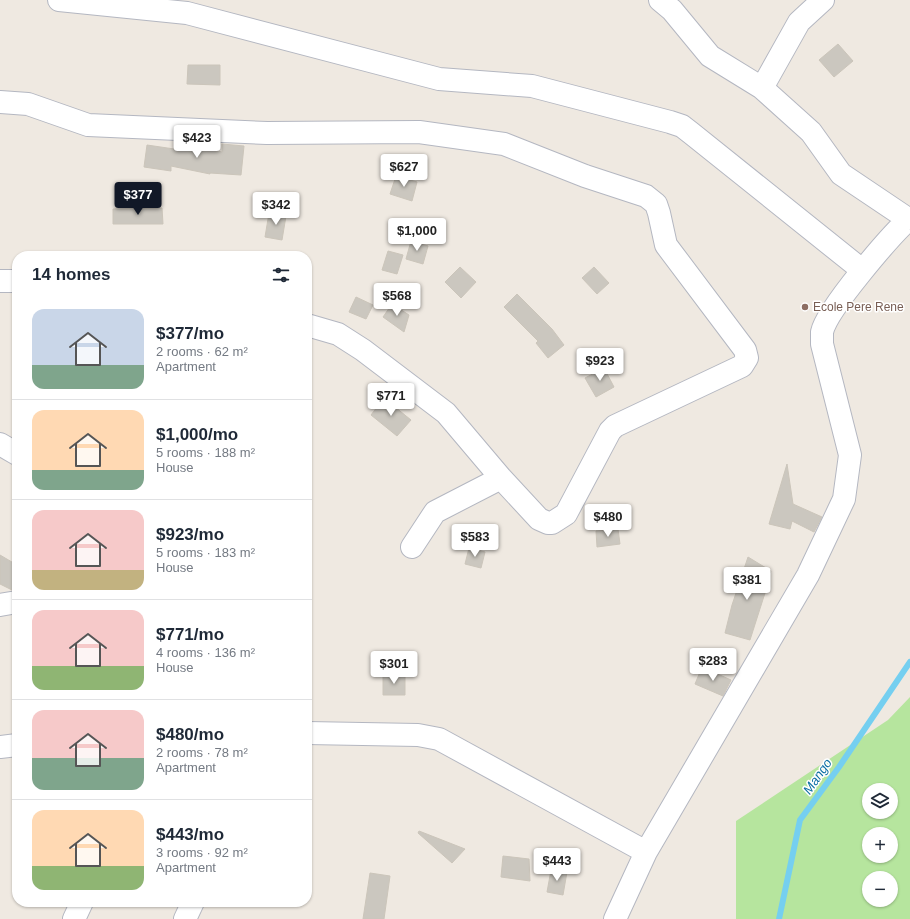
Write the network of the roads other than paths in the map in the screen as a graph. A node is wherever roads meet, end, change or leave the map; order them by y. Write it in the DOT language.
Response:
graph roads {
  1 [pos="59,0"];
  2 [pos="660,0"];
  3 [pos="823,0"];
  4 [pos="762,88"];
  5 [pos="0,102"];
  6 [pos="909,219"];
  7 [pos="862,270"];
  8 [pos="0,281"];
  9 [pos="12,281"];
  10 [pos="312,326"];
  11 [pos="0,444"];
  12 [pos="12,451"];
  13 [pos="500,478"];
  14 [pos="412,547"];
  15 [pos="12,603"];
  16 [pos="0,605"];
  17 [pos="312,733"];
  18 [pos="12,745"];
  19 [pos="0,746"];
  20 [pos="646,852"];
  21 [pos="80,907"];
  22 [pos="191,907"];
  23 [pos="74,919"];
  24 [pos="185,919"];
  25 [pos="615,919"];
  1 -- 7 [label="street"];
  2 -- 4 [label="street"];
  3 -- 4 [label="street"];
  4 -- 6 [label="street"];
  5 -- 13 [label="street"];
  6 -- 7 [label="street"];
  7 -- 20 [label="street"];
  8 -- 9 [label="street"];
  10 -- 13 [label="street"];
  11 -- 12 [label="street"];
  13 -- 14 [label="street"];
  15 -- 16 [label="street"];
  17 -- 20 [label="street"];
  18 -- 19 [label="street"];
  20 -- 25 [label="street"];
  21 -- 23 [label="street"];
  22 -- 24 [label="street"];
}
